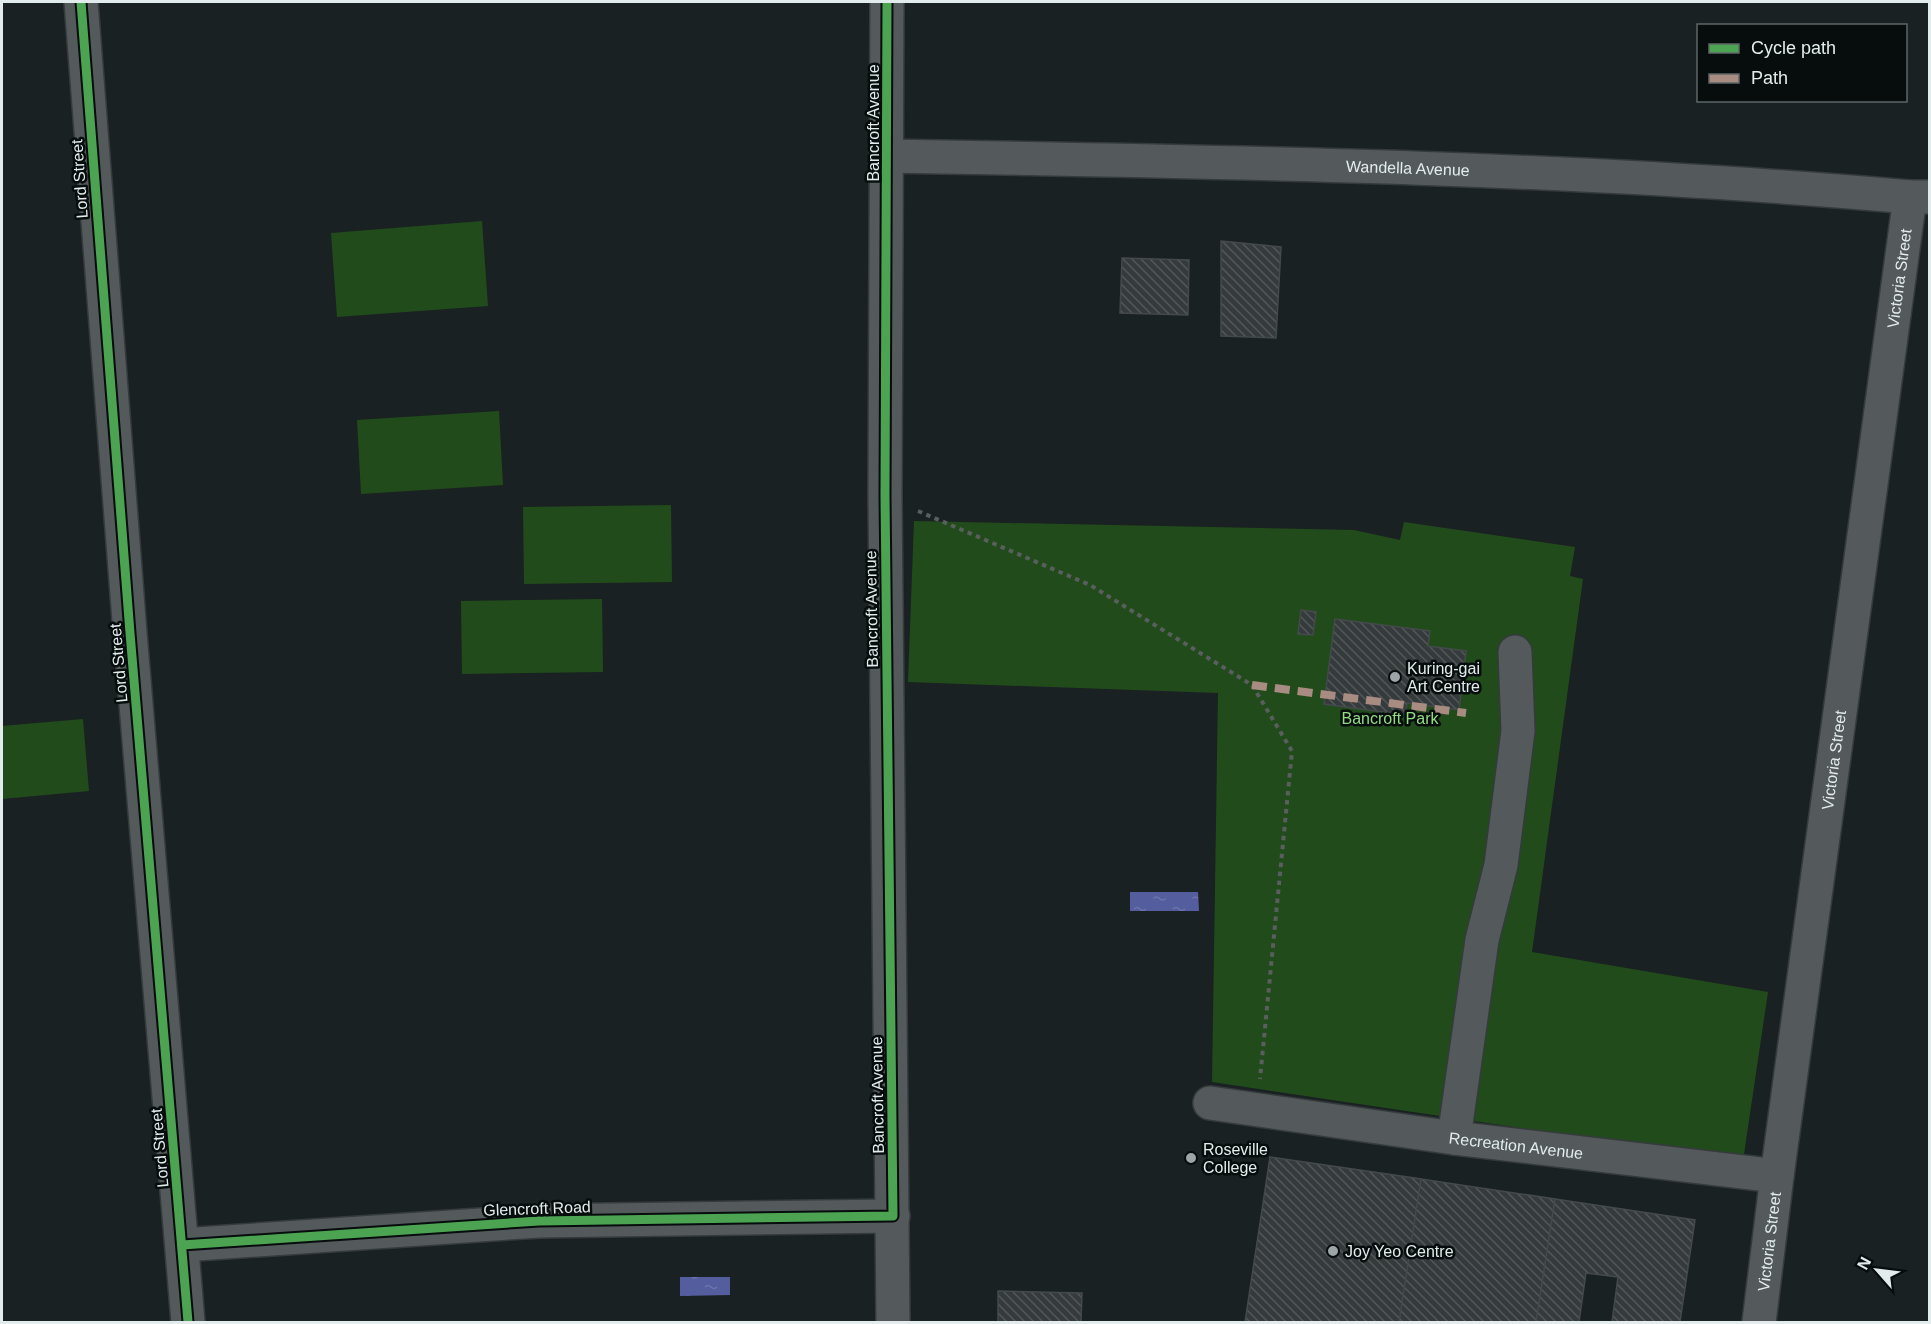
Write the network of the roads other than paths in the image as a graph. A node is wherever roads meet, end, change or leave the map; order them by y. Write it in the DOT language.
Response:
graph roads {
  1 [pos="81,2"];
  2 [pos="887,2"];
  3 [pos="888,156"];
  4 [pos="1920,197"];
  5 [pos="1515,652"];
  6 [pos="1210,1103"];
  7 [pos="1454,1138"];
  8 [pos="1777,1176"];
  9 [pos="893,1216"];
  10 [pos="182,1245"];
  11 [pos="188,1323"];
  12 [pos="893,1323"];
  13 [pos="1760,1323"];
  1 -- 10 [label="street, Lord Street"];
  2 -- 3 [label="street, Bancroft Avenue"];
  3 -- 4 [label="street, Wandella Avenue"];
  3 -- 9 [label="street, Bancroft Avenue"];
  4 -- 8 [label="street, Victoria Street"];
  5 -- 7 [label="street"];
  6 -- 7 [label="street, Recreation Avenue"];
  7 -- 8 [label="street, Recreation Avenue"];
  8 -- 13 [label="street, Victoria Street"];
  9 -- 10 [label="street, Glencroft Road"];
  9 -- 12 [label="street, Bancroft Avenue"];
  10 -- 11 [label="street, Lord Street"];
}
